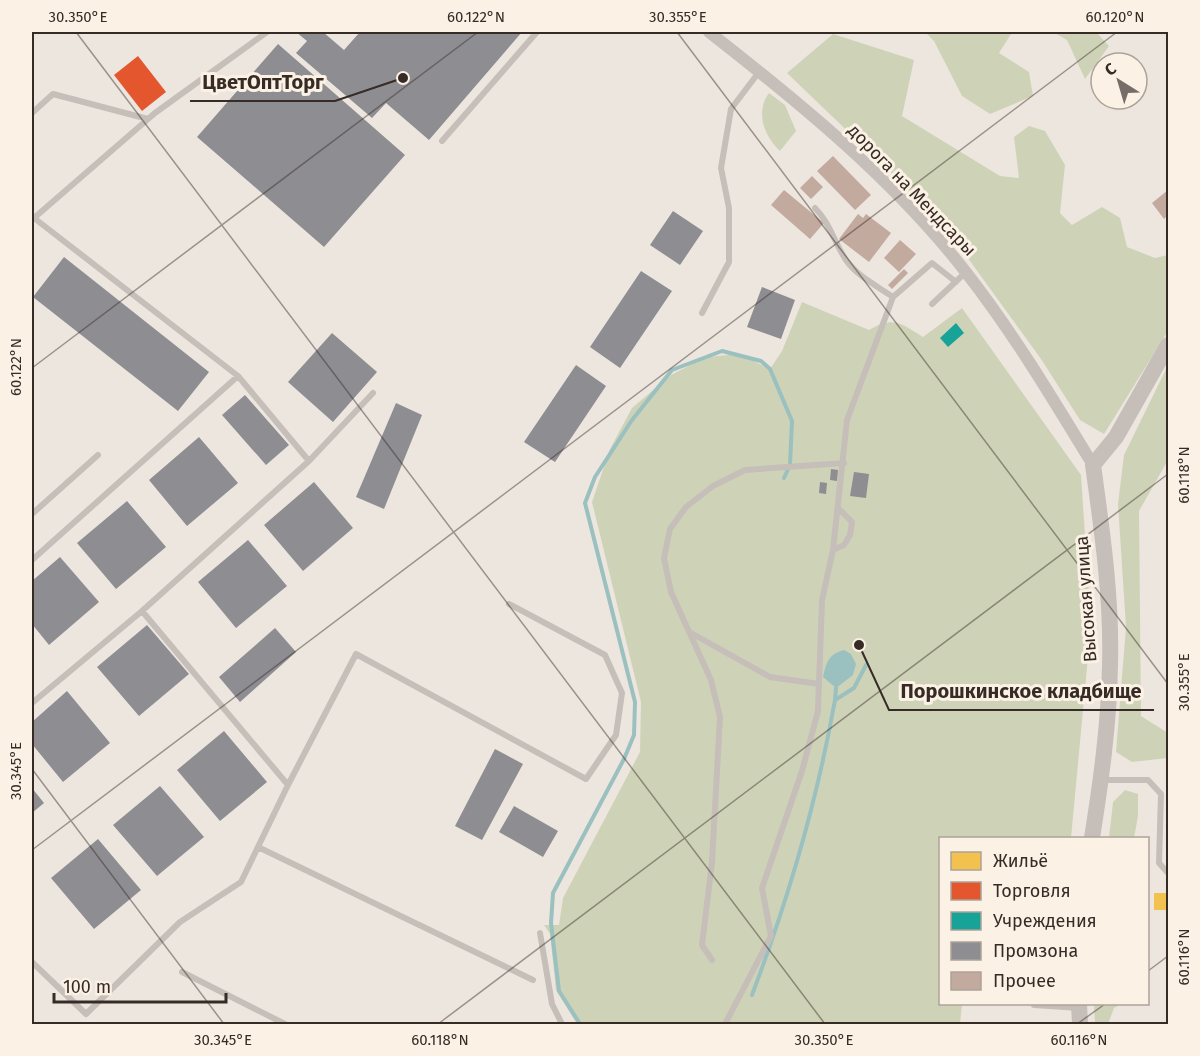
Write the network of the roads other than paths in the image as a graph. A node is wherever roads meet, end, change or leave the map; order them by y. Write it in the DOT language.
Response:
graph roads {
  1 [pos="267,32"];
  2 [pos="537,32"];
  3 [pos="711,32"];
  4 [pos="759,72"];
  5 [pos="32,113"];
  6 [pos="148,119"];
  7 [pos="442,141"];
  8 [pos="815,208"];
  9 [pos="966,272"];
  10 [pos="956,282"];
  11 [pos="894,297"];
  12 [pos="933,304"];
  13 [pos="702,313"];
  14 [pos="1168,345"];
  15 [pos="238,376"];
  16 [pos="373,393"];
  17 [pos="99,455"];
  18 [pos="309,461"];
  19 [pos="844,463"];
  20 [pos="1094,465"];
  21 [pos="838,508"];
  22 [pos="32,514"];
  23 [pos="833,550"];
  24 [pos="32,560"];
  25 [pos="509,604"];
  26 [pos="142,611"];
  27 [pos="691,633"];
  28 [pos="819,684"];
  29 [pos="32,703"];
  30 [pos="1101,780"];
  31 [pos="288,785"];
  32 [pos="1092,837"];
  33 [pos="258,847"];
  34 [pos="1168,873"];
  35 [pos="540,933"];
  36 [pos="712,960"];
  37 [pos="32,962"];
  38 [pos="182,972"];
  39 [pos="533,980"];
  40 [pos="1034,1005"];
  41 [pos="1080,1012"];
  42 [pos="285,1024"];
  43 [pos="562,1024"];
  44 [pos="725,1024"];
  1 -- 6 [label="lane"];
  2 -- 7 [label="lane"];
  3 -- 4 [label="street, дорога на Мендсары"];
  4 -- 9 [label="street, дорога на Мендсары"];
  4 -- 13 [label="lane"];
  5 -- 6 [label="lane"];
  6 -- 15 [label="lane"];
  8 -- 11 [label="lane"];
  9 -- 10 [label="lane"];
  9 -- 20 [label="street, дорога на Мендсары"];
  10 -- 11 [label="lane"];
  10 -- 12 [label="lane"];
  11 -- 19 [label="lane"];
  14 -- 20 [label="street"];
  15 -- 18 [label="lane"];
  15 -- 24 [label="lane"];
  16 -- 18 [label="lane"];
  17 -- 22 [label="lane"];
  18 -- 26 [label="lane"];
  19 -- 21 [label="lane"];
  19 -- 27 [label="lane"];
  20 -- 30 [label="street, Высокая улица"];
  21 -- 23 [label="lane"];
  21 -- 23 [label="lane"];
  23 -- 28 [label="lane"];
  25 -- 31 [label="lane"];
  26 -- 29 [label="lane"];
  26 -- 31 [label="lane"];
  27 -- 28 [label="lane"];
  27 -- 36 [label="lane"];
  28 -- 44 [label="lane"];
  30 -- 32 [label="street, Высокая улица"];
  30 -- 34 [label="lane"];
  31 -- 33 [label="lane"];
  33 -- 37 [label="lane"];
  33 -- 39 [label="lane"];
  35 -- 43 [label="lane"];
  38 -- 42 [label="lane"];
  40 -- 41 [label="lane"];
}
